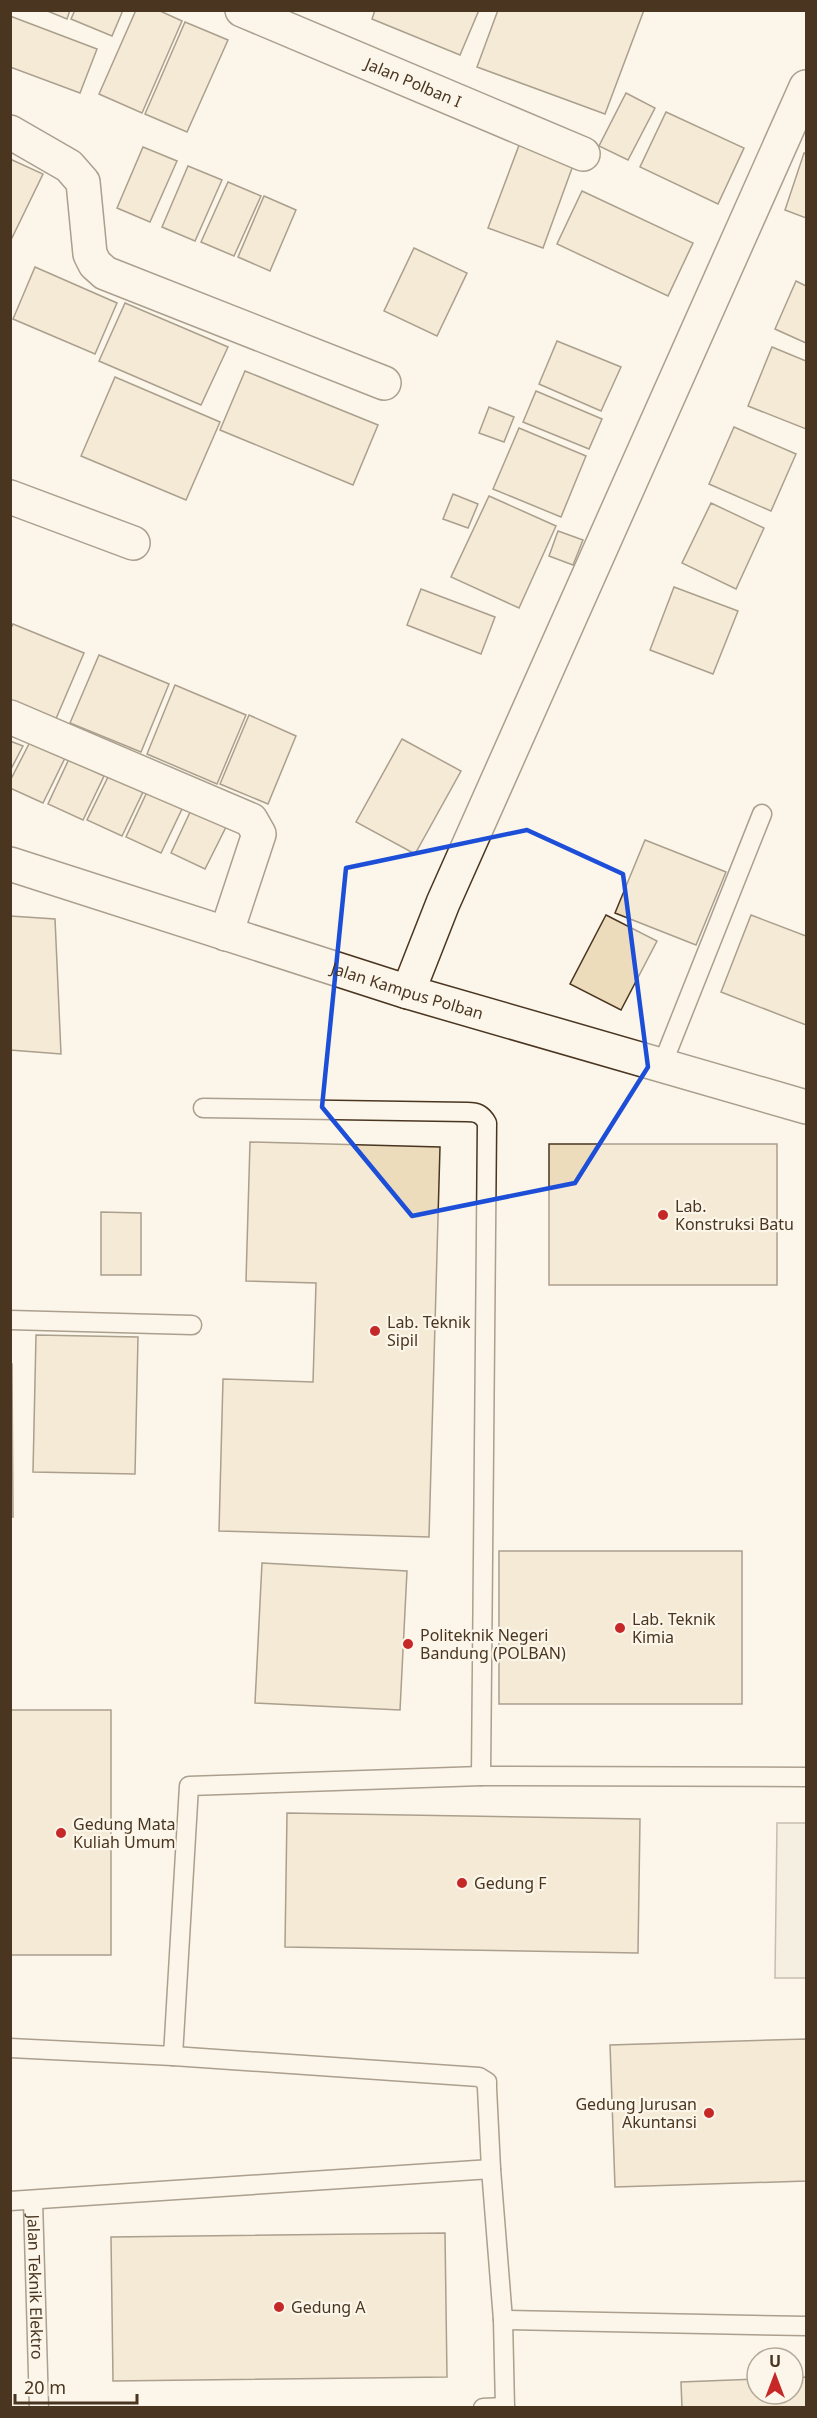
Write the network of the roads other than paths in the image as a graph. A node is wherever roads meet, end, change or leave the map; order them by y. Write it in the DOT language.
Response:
graph roads {
  1 [pos="242,10"];
  2 [pos="807,87"];
  3 [pos="10,132"];
  4 [pos="583,154"];
  5 [pos="384,383"];
  6 [pos="10,497"];
  7 [pos="133,543"];
  8 [pos="10,717"];
  9 [pos="762,814"];
  10 [pos="10,864"];
  11 [pos="226,934"];
  12 [pos="408,992"];
  13 [pos="662,1065"];
  14 [pos="807,1107"];
  15 [pos="204,1108"];
  16 [pos="10,1320"];
  17 [pos="192,1325"];
  18 [pos="481,1776"];
  19 [pos="807,1777"];
  20 [pos="10,2048"];
  21 [pos="173,2056"];
  22 [pos="491,2169"];
  23 [pos="10,2200"];
  24 [pos="33,2201"];
  25 [pos="503,2320"];
  26 [pos="807,2326"];
  27 [pos="505,2407"];
  28 [pos="39,2408"];
  29 [pos="483,2408"];
  1 -- 4 [label="street, Jalan Polban I"];
  2 -- 12 [label="street"];
  3 -- 5 [label="street"];
  6 -- 7 [label="street"];
  8 -- 11 [label="street"];
  9 -- 13 [label="lane"];
  10 -- 11 [label="street, Jalan Kampus Polban"];
  11 -- 12 [label="street, Jalan Kampus Polban"];
  12 -- 13 [label="street, Jalan Kampus Polban"];
  13 -- 14 [label="street, Jalan Kampus Polban"];
  15 -- 18 [label="lane"];
  16 -- 17 [label="lane"];
  18 -- 19 [label="lane"];
  18 -- 21 [label="lane"];
  20 -- 21 [label="lane"];
  21 -- 22 [label="lane"];
  22 -- 24 [label="lane"];
  22 -- 25 [label="lane"];
  23 -- 24 [label="lane"];
  24 -- 28 [label="lane, Jalan Teknik Elektro"];
  25 -- 26 [label="lane"];
  25 -- 27 [label="lane"];
  27 -- 29 [label="lane"];
}
